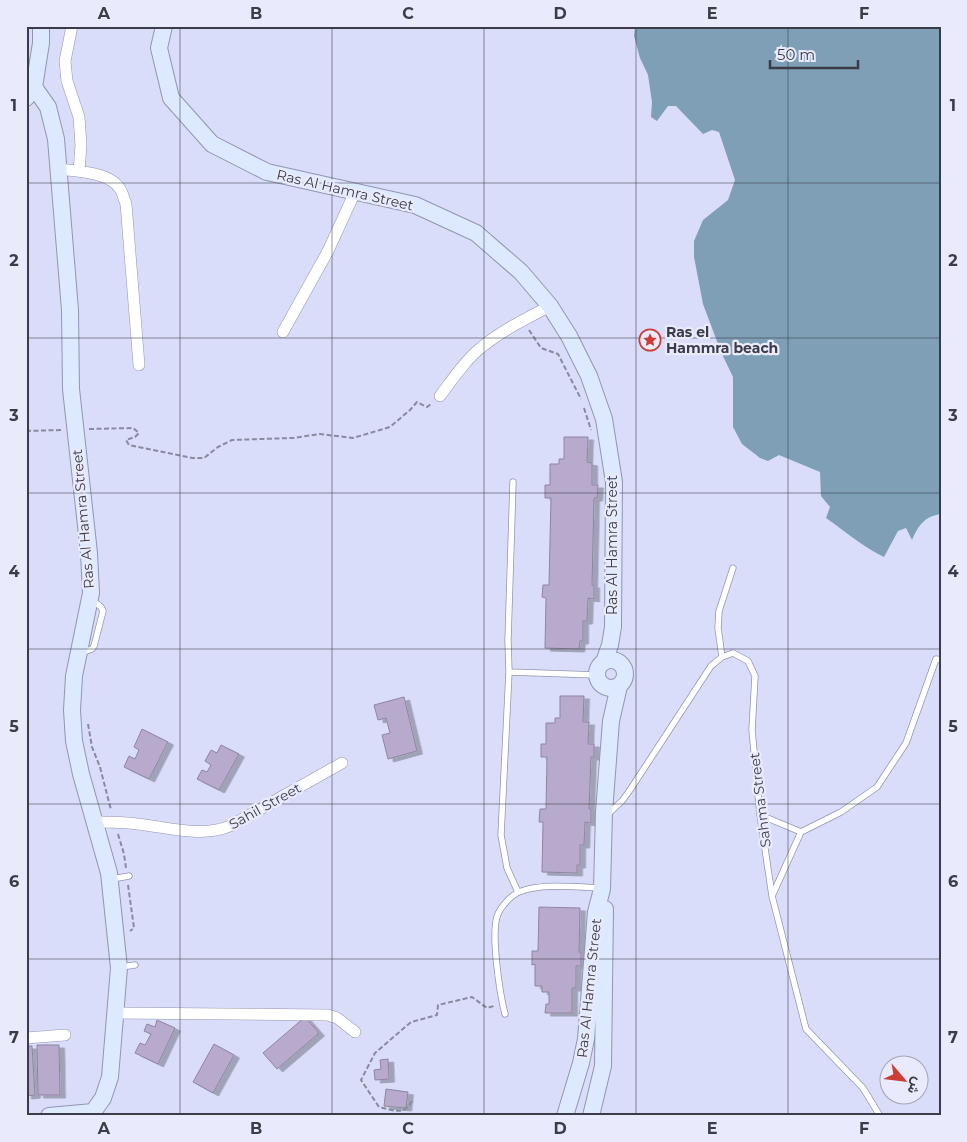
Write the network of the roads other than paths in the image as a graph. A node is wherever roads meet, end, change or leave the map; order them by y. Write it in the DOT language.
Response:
graph roads {
  1 [pos="41,26"];
  2 [pos="72,26"];
  3 [pos="164,26"];
  4 [pos="30,93"];
  5 [pos="58,169"];
  6 [pos="79,171"];
  7 [pos="355,192"];
  8 [pos="550,306"];
  9 [pos="283,332"];
  10 [pos="139,365"];
  11 [pos="440,396"];
  12 [pos="513,482"];
  13 [pos="733,568"];
  14 [pos="613,626"];
  15 [pos="722,657"];
  16 [pos="941,660"];
  17 [pos="509,672"];
  18 [pos="606,677"];
  19 [pos="342,763"];
  20 [pos="605,815"];
  21 [pos="760,815"];
  22 [pos="94,822"];
  23 [pos="801,832"];
  24 [pos="128,876"];
  25 [pos="110,880"];
  26 [pos="602,888"];
  27 [pos="518,892"];
  28 [pos="772,896"];
  29 [pos="116,1013"];
  30 [pos="505,1014"];
  31 [pos="355,1032"];
  32 [pos="65,1035"];
  33 [pos="26,1038"];
  34 [pos="49,1116"];
  35 [pos="565,1116"];
  36 [pos="591,1116"];
  37 [pos="880,1116"];
  1 -- 4 [label="street, Ras Al Hamra Street"];
  2 -- 6 [label="street"];
  3 -- 7 [label="street, Ras Al Hamra Street"];
  4 -- 5 [label="street, Ras Al Hamra Street"];
  5 -- 6 [label="street"];
  5 -- 22 [label="street, Ras Al Hamra Street"];
  6 -- 10 [label="street"];
  7 -- 8 [label="street, Ras Al Hamra Street"];
  7 -- 9 [label="street"];
  8 -- 11 [label="street"];
  8 -- 14 [label="street, Ras Al Hamra Street"];
  12 -- 17 [label="lane"];
  13 -- 15 [label="lane"];
  14 -- 18 [label="street, Ras Al Hamra Street"];
  14 -- 18 [label="street, Ras Al Hamra Street"];
  15 -- 20 [label="lane"];
  15 -- 21 [label="lane, Sahma Street"];
  16 -- 23 [label="lane"];
  17 -- 18 [label="lane"];
  17 -- 27 [label="lane"];
  18 -- 20 [label="street, Ras Al Hamra Street"];
  19 -- 22 [label="street, Sahil Street"];
  20 -- 26 [label="street, Ras Al Hamra Street"];
  21 -- 23 [label="lane"];
  21 -- 28 [label="lane, Sahma Street"];
  22 -- 25 [label="street, Ras Al Hamra Street"];
  23 -- 28 [label="lane"];
  24 -- 25 [label="lane"];
  25 -- 29 [label="street, Ras Al Hamra Street"];
  26 -- 27 [label="lane"];
  26 -- 35 [label="street, Ras Al Hamra Street"];
  26 -- 36 [label="street, Ras Al Hamra Street"];
  27 -- 30 [label="lane"];
  28 -- 37 [label="lane, Sahma Street"];
  29 -- 31 [label="street"];
  29 -- 34 [label="street, Ras Al Hamra Street"];
  32 -- 33 [label="street"];
}
